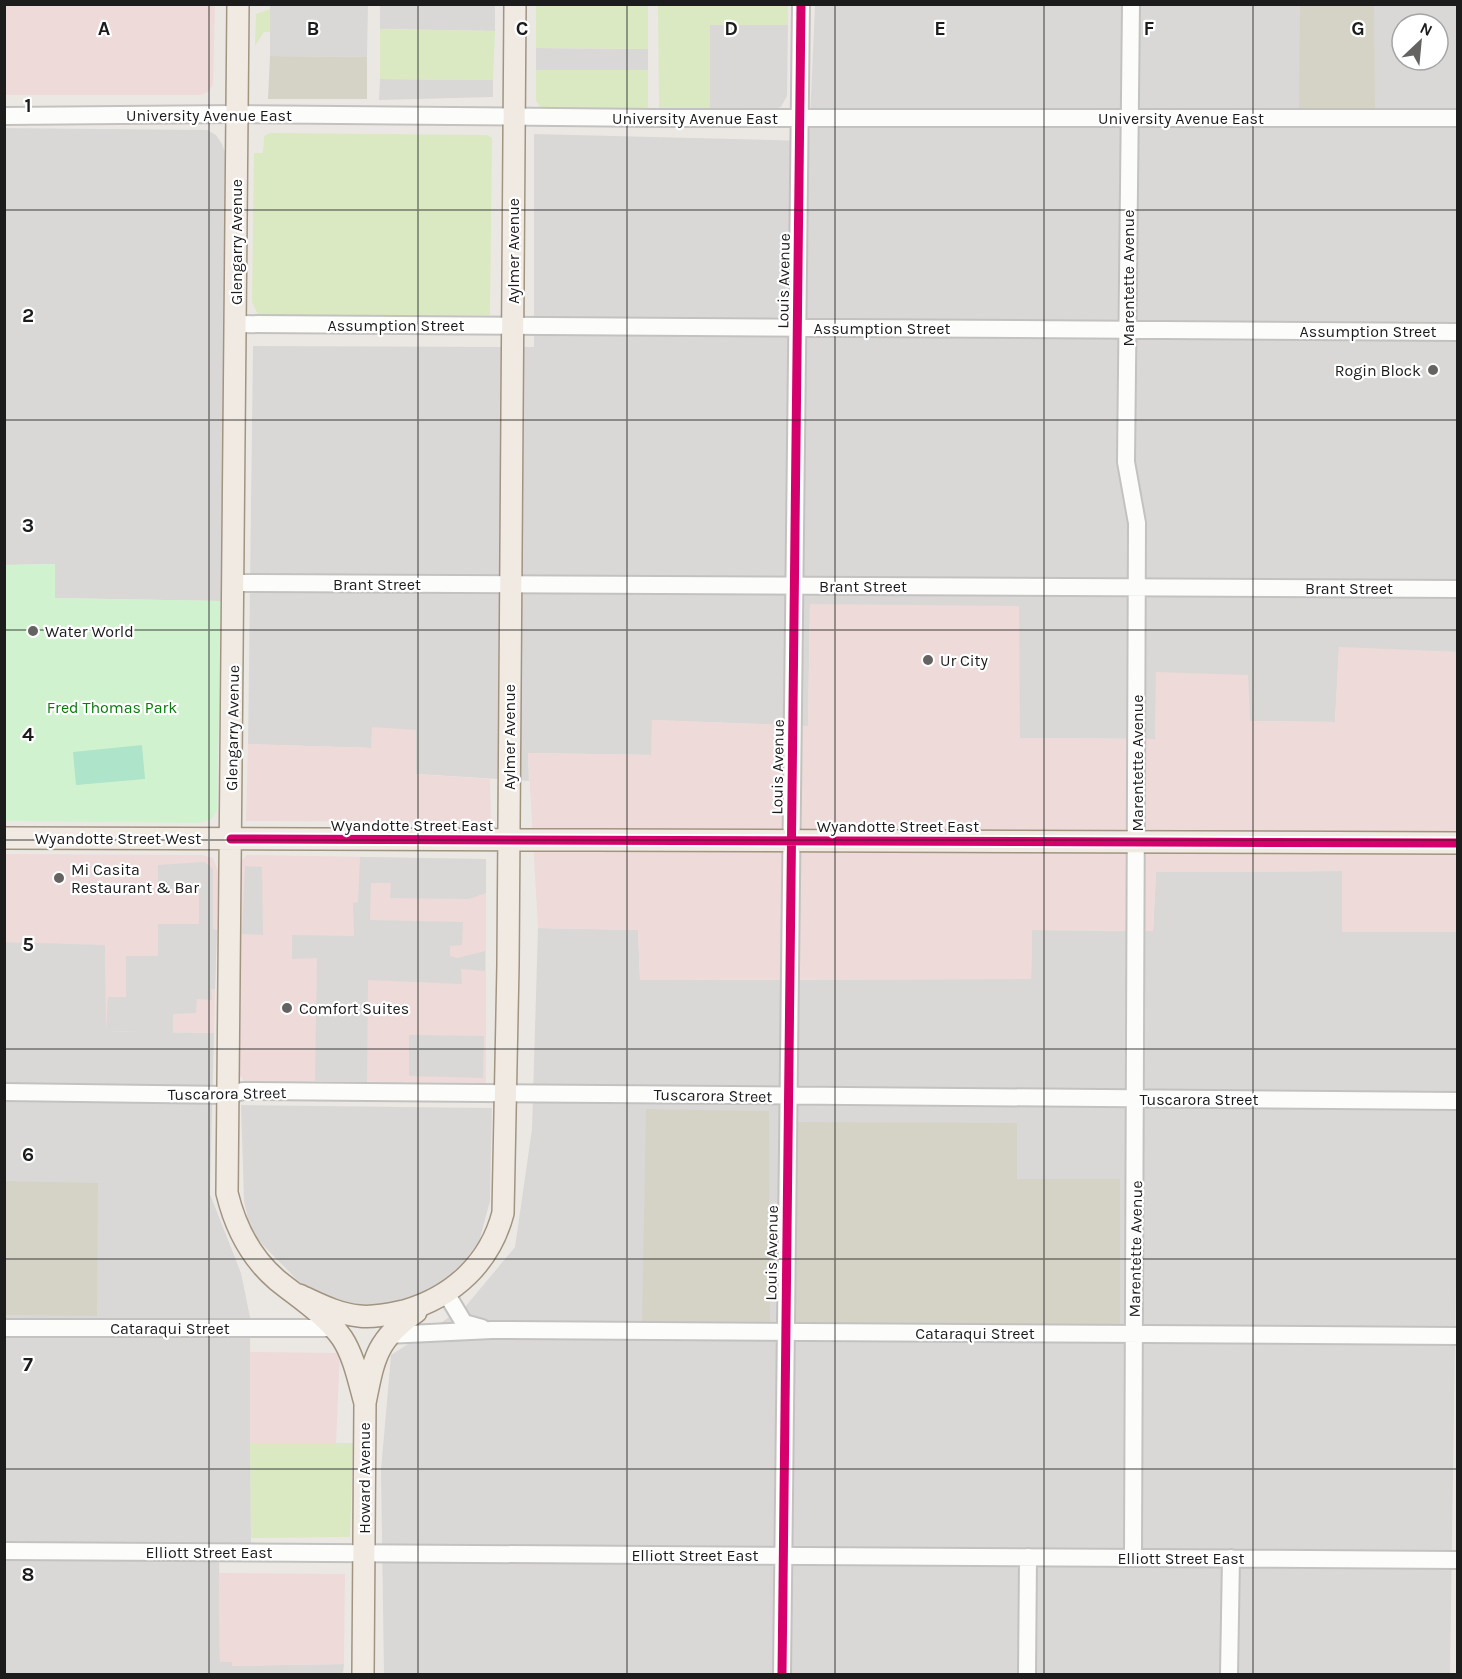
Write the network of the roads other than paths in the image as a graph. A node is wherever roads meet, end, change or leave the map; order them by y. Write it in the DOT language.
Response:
graph roads {
  1 [pos="238,4"];
  2 [pos="515,4"];
  3 [pos="801,4"];
  4 [pos="1131,4"];
  5 [pos="237,114"];
  6 [pos="4,116"];
  7 [pos="514,116"];
  8 [pos="800,118"];
  9 [pos="1130,118"];
  10 [pos="1458,118"];
  11 [pos="236,324"];
  12 [pos="513,326"];
  13 [pos="797,328"];
  14 [pos="1129,330"];
  15 [pos="1458,332"];
  16 [pos="233,583"];
  17 [pos="510,585"];
  18 [pos="794,586"];
  19 [pos="1137,587"];
  20 [pos="1458,589"];
  21 [pos="4,838"];
  22 [pos="231,839"];
  23 [pos="508,840"];
  24 [pos="791,841"];
  25 [pos="1137,842"];
  26 [pos="1458,843"];
  27 [pos="4,1092"];
  28 [pos="506,1093"];
  29 [pos="228,1095"];
  30 [pos="788,1096"];
  31 [pos="1136,1098"];
  32 [pos="1458,1101"];
  33 [pos="446,1293"];
  34 [pos="298,1295"];
  35 [pos="426,1304"];
  36 [pos="4,1328"];
  37 [pos="334,1328"];
  38 [pos="492,1330"];
  39 [pos="786,1332"];
  40 [pos="1134,1334"];
  41 [pos="387,1335"];
  42 [pos="1458,1336"];
  43 [pos="365,1403"];
  44 [pos="4,1551"];
  45 [pos="364,1553"];
  46 [pos="783,1556"];
  47 [pos="1028,1557"];
  48 [pos="1133,1558"];
  49 [pos="1231,1558"];
  50 [pos="1458,1560"];
  51 [pos="363,1674"];
  52 [pos="782,1674"];
  53 [pos="1027,1674"];
  54 [pos="1229,1674"];
  1 -- 5 [label="main road, Glengarry Avenue"];
  2 -- 7 [label="main road, Aylmer Avenue"];
  3 -- 8 [label="street, Louis Avenue"];
  4 -- 9 [label="street, Marentette Avenue"];
  5 -- 6 [label="street, University Avenue East"];
  5 -- 7 [label="street, University Avenue East"];
  5 -- 11 [label="main road, Glengarry Avenue"];
  7 -- 8 [label="street, University Avenue East"];
  7 -- 12 [label="main road, Aylmer Avenue"];
  8 -- 9 [label="street, University Avenue East"];
  8 -- 13 [label="street, Louis Avenue"];
  9 -- 10 [label="street, University Avenue East"];
  9 -- 14 [label="street, Marentette Avenue"];
  11 -- 12 [label="street, Assumption Street"];
  11 -- 16 [label="main road, Glengarry Avenue"];
  12 -- 13 [label="street, Assumption Street"];
  12 -- 17 [label="main road, Aylmer Avenue"];
  13 -- 14 [label="street, Assumption Street"];
  13 -- 18 [label="street, Louis Avenue"];
  14 -- 15 [label="street, Assumption Street"];
  14 -- 19 [label="street, Marentette Avenue"];
  16 -- 17 [label="street, Brant Street"];
  16 -- 22 [label="main road, Glengarry Avenue"];
  17 -- 18 [label="street, Brant Street"];
  17 -- 23 [label="main road, Aylmer Avenue"];
  18 -- 19 [label="street, Brant Street"];
  18 -- 24 [label="street, Louis Avenue"];
  19 -- 20 [label="street, Brant Street"];
  19 -- 25 [label="street, Marentette Avenue"];
  21 -- 22 [label="main road, Wyandotte Street West"];
  22 -- 23 [label="main road, Wyandotte Street East"];
  22 -- 29 [label="main road, Glengarry Avenue"];
  23 -- 24 [label="main road, Wyandotte Street East"];
  23 -- 28 [label="main road, Aylmer Avenue"];
  24 -- 25 [label="main road, Wyandotte Street East"];
  24 -- 30 [label="street, Louis Avenue"];
  25 -- 26 [label="main road, Wyandotte Street East"];
  25 -- 31 [label="street, Marentette Avenue"];
  27 -- 29 [label="street, Tuscarora Street"];
  28 -- 29 [label="street, Tuscarora Street"];
  28 -- 30 [label="street, Tuscarora Street"];
  28 -- 33 [label="main road, Aylmer Avenue"];
  29 -- 34 [label="main road, Glengarry Avenue"];
  30 -- 31 [label="street, Tuscarora Street"];
  30 -- 39 [label="street, Louis Avenue"];
  31 -- 32 [label="street, Tuscarora Street"];
  31 -- 40 [label="street, Marentette Avenue"];
  33 -- 35 [label="main road, Aylmer Avenue"];
  33 -- 38 [label="street, Cataraqui Street"];
  34 -- 35 [label="main road, Aylmer Avenue"];
  34 -- 37 [label="main road, Glengarry Avenue"];
  35 -- 41 [label="main road, Howard Avenue"];
  36 -- 37 [label="street, Cataraqui Street"];
  37 -- 43 [label="main road, Glengarry Avenue"];
  38 -- 39 [label="street, Cataraqui Street"];
  38 -- 41 [label="street, Cataraqui Street"];
  39 -- 40 [label="street, Cataraqui Street"];
  39 -- 46 [label="street, Louis Avenue"];
  40 -- 42 [label="street, Cataraqui Street"];
  40 -- 48 [label="street, Marentette Avenue"];
  41 -- 43 [label="main road, Howard Avenue"];
  43 -- 45 [label="main road, Howard Avenue"];
  44 -- 45 [label="street, Elliott Street East"];
  45 -- 46 [label="street, Elliott Street East"];
  45 -- 51 [label="main road, Howard Avenue"];
  46 -- 47 [label="street, Elliott Street East"];
  46 -- 52 [label="street, Louis Avenue"];
  47 -- 48 [label="street, Elliott Street East"];
  47 -- 53 [label="street"];
  48 -- 49 [label="street, Elliott Street East"];
  49 -- 50 [label="street, Elliott Street East"];
  49 -- 54 [label="street"];
}
